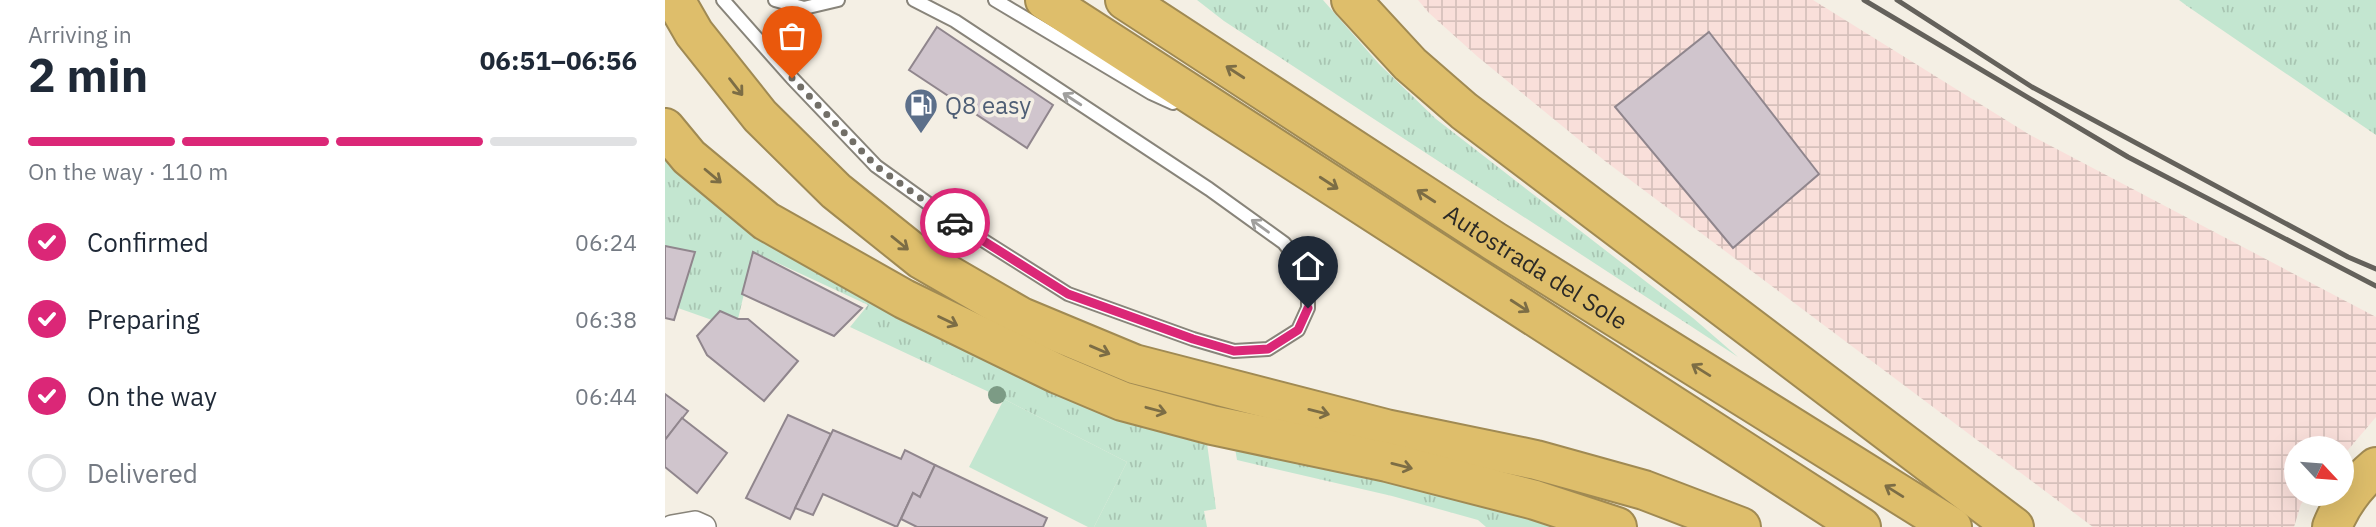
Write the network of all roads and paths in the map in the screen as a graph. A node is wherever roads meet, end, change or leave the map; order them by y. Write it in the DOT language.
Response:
graph roads {
  1 [pos="675,0"];
  2 [pos="723,0"];
  3 [pos="775,0"];
  4 [pos="838,0"];
  5 [pos="914,0"];
  6 [pos="995,0"];
  7 [pos="1045,0"];
  8 [pos="1125,0"];
  9 [pos="1351,0"];
  10 [pos="665,128"];
  11 [pos="1268,144"];
  12 [pos="2376,467"];
  13 [pos="673,527"];
  14 [pos="703,527"];
  15 [pos="1617,527"];
  16 [pos="1741,527"];
  17 [pos="1861,527"];
  18 [pos="1952,527"];
  19 [pos="2014,527"];
  20 [pos="2332,527"];
  1 -- 16 [label="highway, one-way"];
  2 -- 5 [label="lane, one-way"];
  3 -- 4 [label="lane"];
  6 -- 11 [label="lane"];
  7 -- 11 [label="highway, Autostrada del Sole"];
  18 -- 8 [label="highway, Autostrada del Sole, one-way"];
  9 -- 19 [label="highway"];
  10 -- 15 [label="highway, one-way"];
  11 -- 17 [label="highway, Autostrada del Sole, one-way"];
  12 -- 20 [label="highway"];
  13 -- 14 [label="street"];
}
